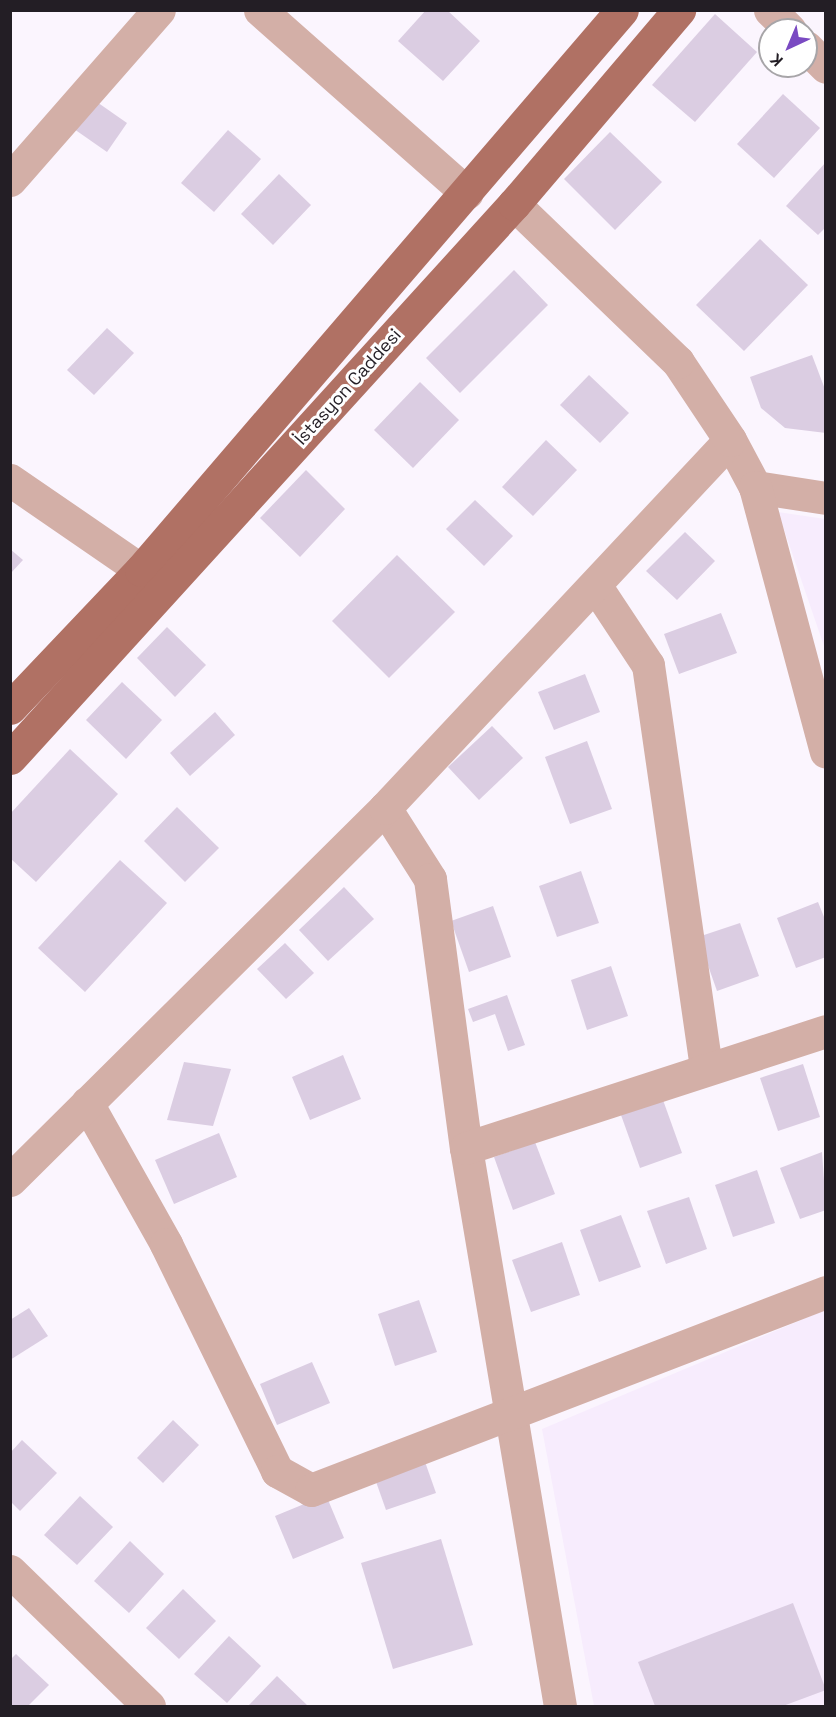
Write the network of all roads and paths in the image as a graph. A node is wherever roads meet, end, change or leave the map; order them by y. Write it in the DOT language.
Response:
graph roads {
  1 [pos="159,10"];
  2 [pos="260,10"];
  3 [pos="622,10"];
  4 [pos="679,10"];
  5 [pos="10,180"];
  6 [pos="467,193"];
  7 [pos="514,204"];
  8 [pos="730,440"];
  9 [pos="10,480"];
  10 [pos="755,487"];
  11 [pos="825,498"];
  12 [pos="141,570"];
  13 [pos="595,585"];
  14 [pos="10,708"];
  15 [pos="825,752"];
  16 [pos="10,759"];
  17 [pos="385,808"];
  18 [pos="825,1031"];
  19 [pos="706,1068"];
  20 [pos="87,1103"];
  21 [pos="466,1148"];
  22 [pos="10,1180"];
  23 [pos="825,1292"];
  24 [pos="508,1415"];
  25 [pos="10,1571"];
  26 [pos="149,1706"];
  27 [pos="560,1707"];
  1 -- 5 [label="street"];
  2 -- 6 [label="street"];
  3 -- 6 [label="main road"];
  4 -- 7 [label="main road, İstasyon Caddesi"];
  6 -- 12 [label="main road"];
  7 -- 8 [label="street"];
  7 -- 16 [label="main road, İstasyon Caddesi"];
  8 -- 10 [label="street"];
  8 -- 13 [label="street"];
  9 -- 12 [label="street"];
  10 -- 11 [label="street"];
  10 -- 15 [label="street"];
  12 -- 14 [label="main road"];
  13 -- 17 [label="street"];
  13 -- 19 [label="street"];
  17 -- 20 [label="street"];
  17 -- 21 [label="street"];
  18 -- 19 [label="street"];
  19 -- 21 [label="street"];
  20 -- 22 [label="street"];
  20 -- 24 [label="street"];
  21 -- 24 [label="street"];
  23 -- 24 [label="street"];
  24 -- 27 [label="street"];
  25 -- 26 [label="street"];
}
